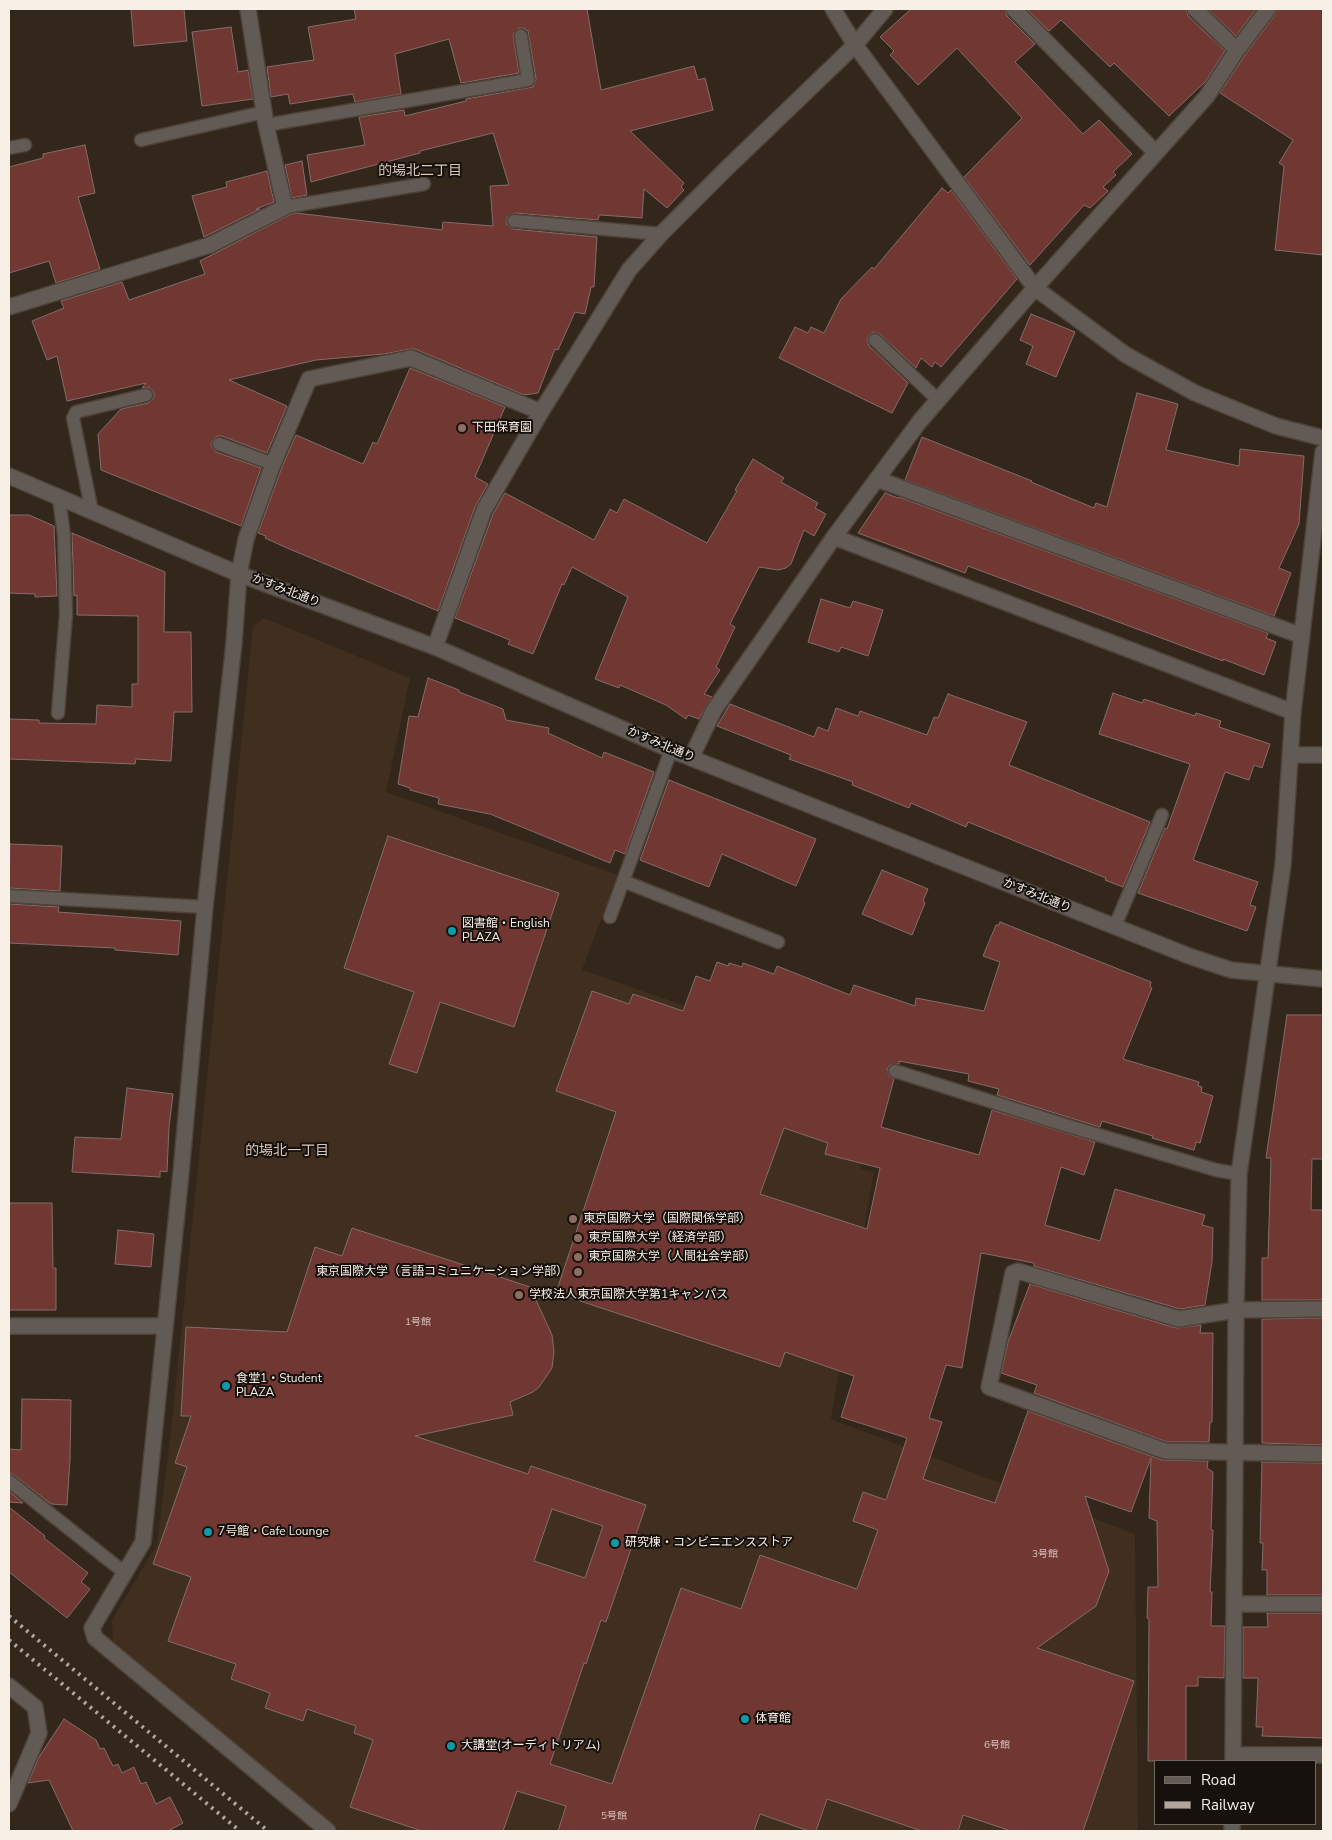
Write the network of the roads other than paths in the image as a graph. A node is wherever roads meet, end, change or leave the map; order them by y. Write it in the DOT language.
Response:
graph roads {
  1 [pos="248,9"];
  2 [pos="833,9"];
  3 [pos="885,9"];
  4 [pos="1014,9"];
  5 [pos="1195,9"];
  6 [pos="1268,9"];
  7 [pos="521,36"];
  8 [pos="855,45"];
  9 [pos="1238,50"];
  10 [pos="265,118"];
  11 [pos="141,140"];
  12 [pos="25,145"];
  13 [pos="9,148"];
  14 [pos="1156,153"];
  15 [pos="424,184"];
  16 [pos="284,207"];
  17 [pos="514,221"];
  18 [pos="661,234"];
  19 [pos="1034,288"];
  20 [pos="9,307"];
  21 [pos="875,340"];
  22 [pos="146,395"];
  23 [pos="938,400"];
  24 [pos="541,412"];
  25 [pos="1323,438"];
  26 [pos="219,444"];
  27 [pos="1323,452"];
  28 [pos="273,464"];
  29 [pos="9,476"];
  30 [pos="878,479"];
  31 [pos="59,498"];
  32 [pos="92,512"];
  33 [pos="834,537"];
  34 [pos="1317,556"];
  35 [pos="239,574"];
  36 [pos="1302,636"];
  37 [pos="435,647"];
  38 [pos="1293,712"];
  39 [pos="58,713"];
  40 [pos="672,750"];
  41 [pos="1291,755"];
  42 [pos="1323,755"];
  43 [pos="691,758"];
  44 [pos="1162,815"];
  45 [pos="623,881"];
  46 [pos="9,896"];
  47 [pos="205,907"];
  48 [pos="610,917"];
  49 [pos="1115,926"];
  50 [pos="778,942"];
  51 [pos="1267,975"];
  52 [pos="1323,979"];
  53 [pos="896,1071"];
  54 [pos="1238,1174"];
  55 [pos="1323,1309"];
  56 [pos="1236,1310"];
  57 [pos="9,1326"];
  58 [pos="164,1326"];
  59 [pos="1235,1452"];
  60 [pos="1323,1454"];
  61 [pos="9,1481"];
  62 [pos="125,1573"];
  63 [pos="1234,1604"];
  64 [pos="1323,1604"];
  65 [pos="9,1686"];
  66 [pos="1323,1755"];
  67 [pos="1233,1758"];
  68 [pos="9,1804"];
  69 [pos="328,1831"];
  1 -- 10 [label="street"];
  2 -- 8 [label="street"];
  3 -- 8 [label="street"];
  4 -- 14 [label="street"];
  5 -- 9 [label="street"];
  6 -- 9 [label="street"];
  7 -- 10 [label="lane"];
  8 -- 18 [label="street"];
  8 -- 19 [label="street"];
  9 -- 14 [label="street"];
  10 -- 11 [label="lane"];
  10 -- 16 [label="street"];
  12 -- 13 [label="lane"];
  14 -- 19 [label="street"];
  15 -- 16 [label="lane"];
  16 -- 20 [label="street"];
  17 -- 18 [label="lane"];
  18 -- 24 [label="street"];
  19 -- 23 [label="street"];
  19 -- 25 [label="street"];
  21 -- 23 [label="lane"];
  22 -- 32 [label="lane"];
  23 -- 30 [label="street"];
  24 -- 28 [label="street"];
  24 -- 37 [label="street"];
  26 -- 28 [label="lane"];
  27 -- 34 [label="street"];
  28 -- 35 [label="street"];
  29 -- 31 [label="street, かすみ北通り"];
  30 -- 33 [label="street"];
  30 -- 36 [label="street"];
  31 -- 32 [label="street, かすみ北通り"];
  31 -- 39 [label="lane"];
  32 -- 35 [label="street, かすみ北通り"];
  33 -- 38 [label="street"];
  33 -- 43 [label="street"];
  34 -- 36 [label="street"];
  35 -- 37 [label="street, かすみ北通り"];
  35 -- 47 [label="street"];
  36 -- 38 [label="street"];
  37 -- 40 [label="street, かすみ北通り"];
  38 -- 41 [label="street"];
  40 -- 43 [label="street, かすみ北通り"];
  40 -- 45 [label="lane"];
  41 -- 42 [label="street"];
  41 -- 51 [label="street"];
  43 -- 49 [label="street, かすみ北通り"];
  44 -- 49 [label="lane"];
  45 -- 48 [label="lane"];
  45 -- 50 [label="lane"];
  46 -- 47 [label="lane"];
  47 -- 58 [label="street"];
  49 -- 51 [label="street, かすみ北通り"];
  51 -- 52 [label="street, かすみ北通り"];
  51 -- 54 [label="street"];
  53 -- 54 [label="lane"];
  54 -- 56 [label="street"];
  55 -- 56 [label="street"];
  56 -- 59 [label="street"];
  56 -- 59 [label="street"];
  57 -- 58 [label="street"];
  58 -- 62 [label="street"];
  59 -- 60 [label="street"];
  59 -- 63 [label="street"];
  61 -- 62 [label="lane"];
  62 -- 69 [label="street"];
  63 -- 64 [label="street"];
  63 -- 67 [label="street"];
  65 -- 68 [label="street"];
  66 -- 67 [label="street"];
}
